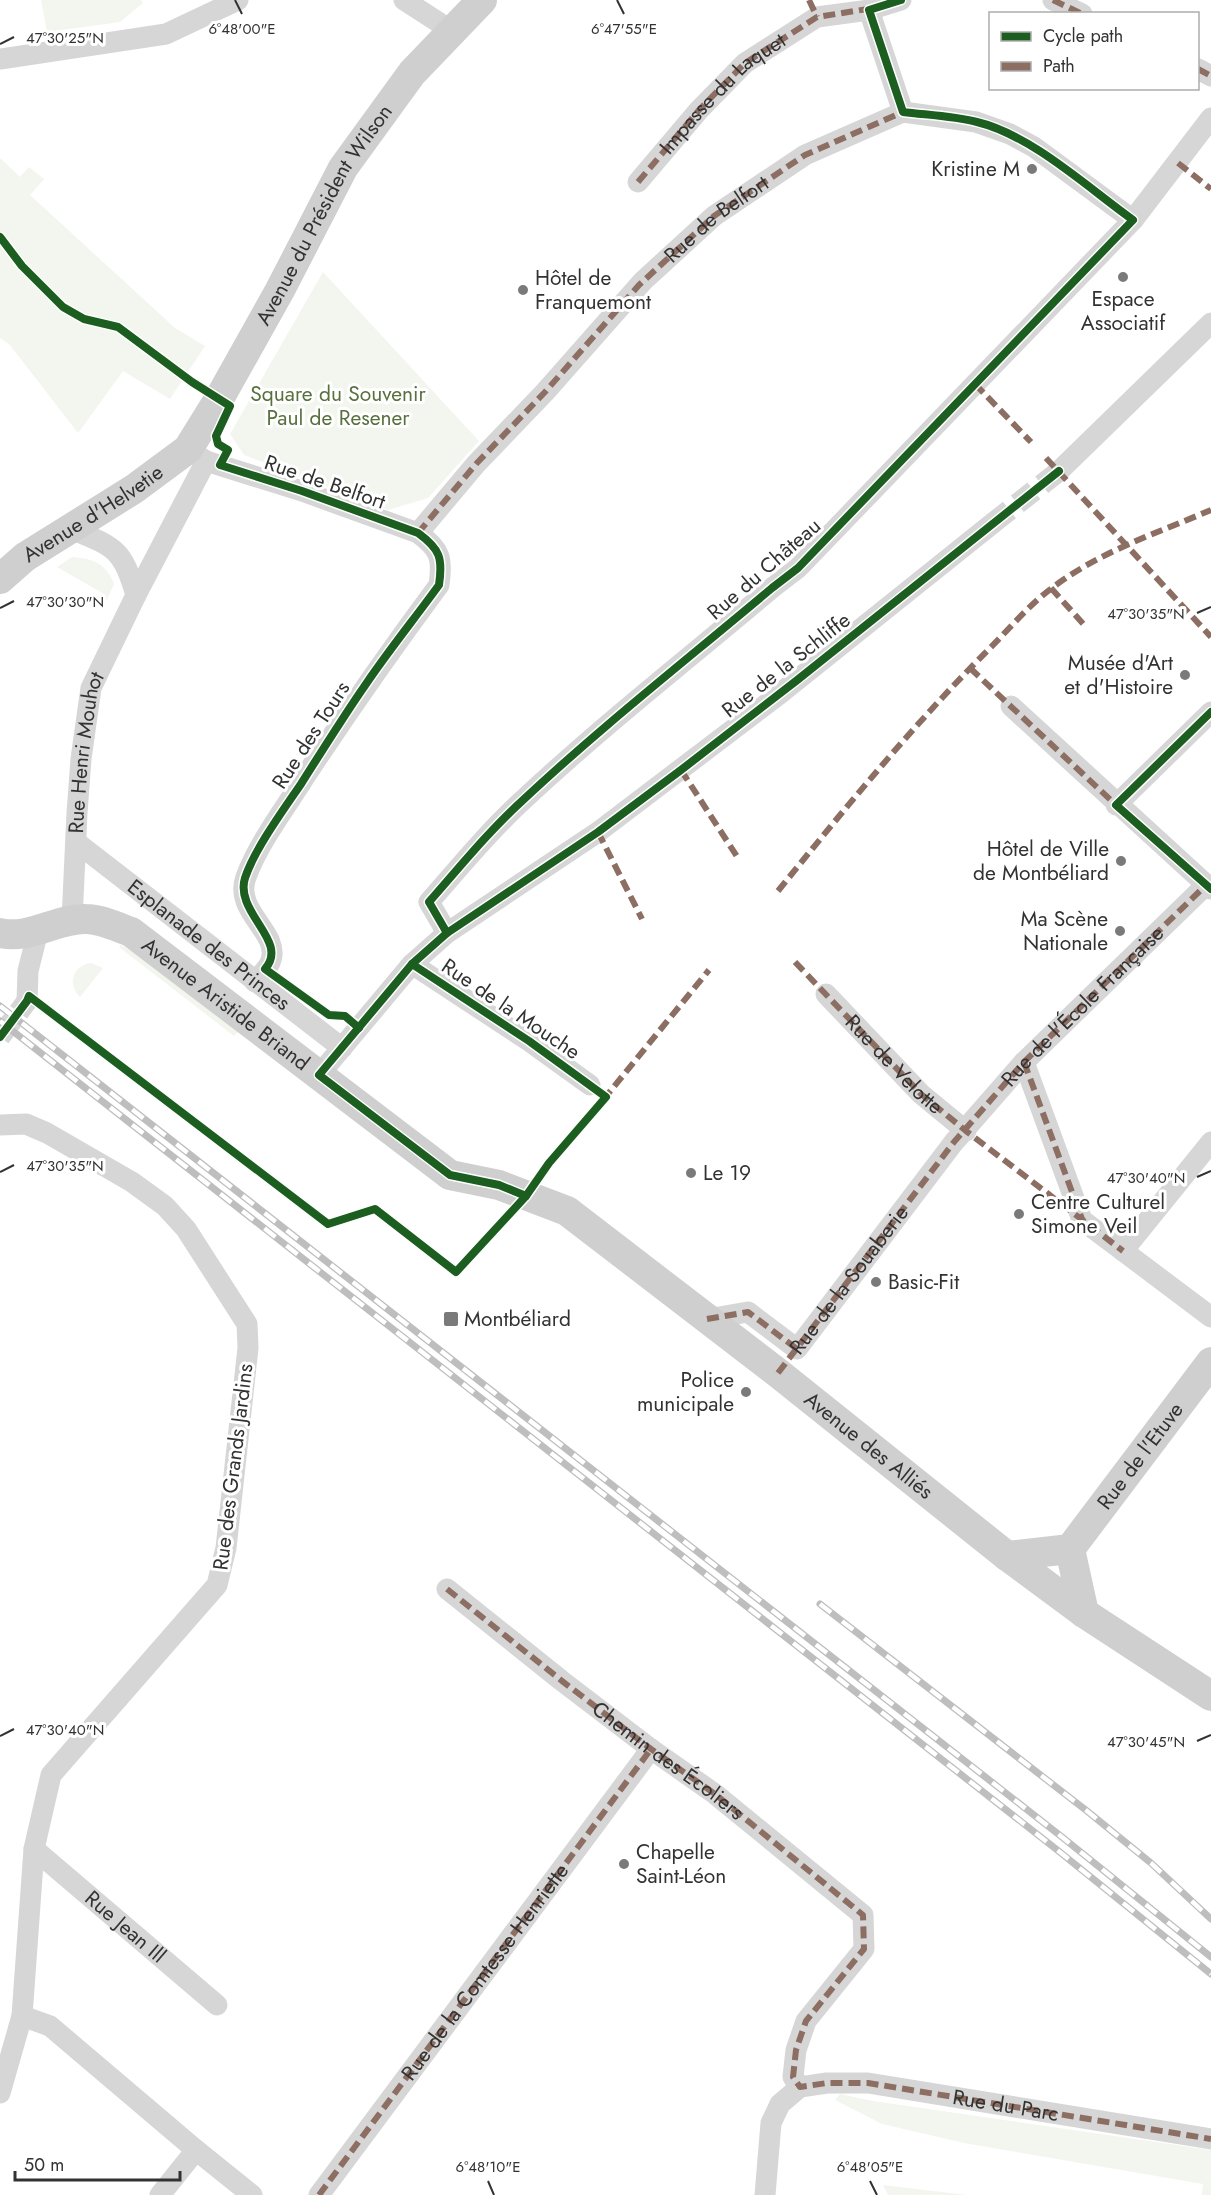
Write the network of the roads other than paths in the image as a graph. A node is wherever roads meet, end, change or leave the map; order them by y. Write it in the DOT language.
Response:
graph roads {
  1 [pos="238,0"];
  2 [pos="404,0"];
  3 [pos="482,0"];
  4 [pos="901,0"];
  5 [pos="1053,0"];
  6 [pos="813,9"];
  7 [pos="869,10"];
  8 [pos="1078,12"];
  9 [pos="452,31"];
  10 [pos="0,59"];
  11 [pos="903,112"];
  12 [pos="1211,118"];
  13 [pos="638,182"];
  14 [pos="1132,220"];
  15 [pos="1211,323"];
  16 [pos="197,455"];
  17 [pos="1059,471"];
  18 [pos="993,523"];
  19 [pos="71,529"];
  20 [pos="418,533"];
  21 [pos="0,579"];
  22 [pos="136,595"];
  23 [pos="1011,706"];
  24 [pos="1211,711"];
  25 [pos="1116,805"];
  26 [pos="76,842"];
  27 [pos="1209,887"];
  28 [pos="72,920"];
  29 [pos="39,931"];
  30 [pos="0,933"];
  31 [pos="447,933"];
  32 [pos="412,964"];
  33 [pos="255,982"];
  34 [pos="826,994"];
  35 [pos="27,1001"];
  36 [pos="342,1048"];
  37 [pos="1024,1062"];
  38 [pos="319,1075"];
  39 [pos="590,1085"];
  40 [pos="0,1125"];
  41 [pos="966,1131"];
  42 [pos="1211,1142"];
  43 [pos="526,1196"];
  44 [pos="1124,1251"];
  45 [pos="1211,1317"];
  46 [pos="707,1319"];
  47 [pos="1211,1362"];
  48 [pos="1070,1549"];
  49 [pos="1007,1556"];
  50 [pos="447,1589"];
  51 [pos="1084,1613"];
  52 [pos="1211,1696"];
  53 [pos="651,1749"];
  54 [pos="34,1849"];
  55 [pos="217,2005"];
  56 [pos="21,2016"];
  57 [pos="800,2087"];
  58 [pos="0,2092"];
  59 [pos="1211,2139"];
  60 [pos="196,2150"];
  61 [pos="160,2195"];
  62 [pos="252,2195"];
  63 [pos="319,2195"];
  64 [pos="765,2195"];
  1 -- 10 [label="street"];
  2 -- 9 [label="street"];
  3 -- 9 [label="main road, Avenue du Président Wilson"];
  4 -- 7 [label="street"];
  5 -- 8 [label="street"];
  6 -- 7 [label="street"];
  6 -- 13 [label="street, Impasse du Laquet"];
  7 -- 11 [label="street"];
  9 -- 16 [label="main road, Avenue du Président Wilson"];
  11 -- 14 [label="street"];
  11 -- 20 [label="street, Rue de Belfort"];
  12 -- 14 [label="street"];
  14 -- 31 [label="street, Rue du Château"];
  15 -- 17 [label="street"];
  16 -- 19 [label="main road, Avenue d'Helvetie"];
  16 -- 20 [label="street, Rue de Belfort"];
  16 -- 22 [label="street, Rue Henri Mouhot"];
  18 -- 31 [label="street, Rue de la Schliffe"];
  19 -- 21 [label="main road, Avenue d'Helvetie"];
  19 -- 22 [label="street"];
  20 -- 33 [label="street, Rue des Tours"];
  22 -- 26 [label="street, Rue Henri Mouhot"];
  23 -- 25 [label="street"];
  24 -- 25 [label="street"];
  25 -- 27 [label="street"];
  26 -- 28 [label="street, Rue Henri Mouhot"];
  26 -- 33 [label="street, Esplanade des Princes"];
  27 -- 37 [label="street, Rue de l'École Française"];
  28 -- 29 [label="main road, Avenue Aristide Briand"];
  28 -- 38 [label="main road, Avenue Aristide Briand"];
  29 -- 30 [label="main road, Avenue Aristide Briand"];
  29 -- 35 [label="street"];
  31 -- 32 [label="street, Rue de la Schliffe"];
  32 -- 36 [label="street, Rue de la Schliffe"];
  32 -- 39 [label="street, Rue de la Mouche"];
  33 -- 36 [label="street, Esplanade des Princes"];
  34 -- 41 [label="street, Rue de Velotte"];
  36 -- 38 [label="street, Rue de la Schliffe"];
  37 -- 41 [label="street, Rue de l'École Française"];
  37 -- 44 [label="street"];
  38 -- 43 [label="main road, Avenue Aristide Briand"];
  40 -- 54 [label="street, Rue des Grands Jardins"];
  41 -- 46 [label="street, Rue de la Souaberie"];
  42 -- 44 [label="street"];
  43 -- 46 [label="main road, Avenue des Alliés"];
  44 -- 45 [label="street"];
  46 -- 49 [label="main road, Avenue des Alliés"];
  47 -- 48 [label="main road, Rue de l'Etuve"];
  48 -- 49 [label="main road"];
  48 -- 51 [label="main road"];
  49 -- 51 [label="main road, Avenue des Alliés"];
  50 -- 53 [label="street, Chemin des Écoliers"];
  51 -- 52 [label="main road, Avenue des Alliés"];
  53 -- 57 [label="street, Chemin des Écoliers"];
  53 -- 63 [label="street, Rue de la Comtesse Henriette"];
  54 -- 55 [label="street, Rue Jean Ill"];
  54 -- 56 [label="street, Rue des Grands Jardins"];
  56 -- 58 [label="street, Rue des Grands Jardins"];
  56 -- 60 [label="street"];
  57 -- 59 [label="street, Rue du Parc"];
  57 -- 64 [label="street"];
  60 -- 61 [label="street"];
  60 -- 62 [label="street"];
}
